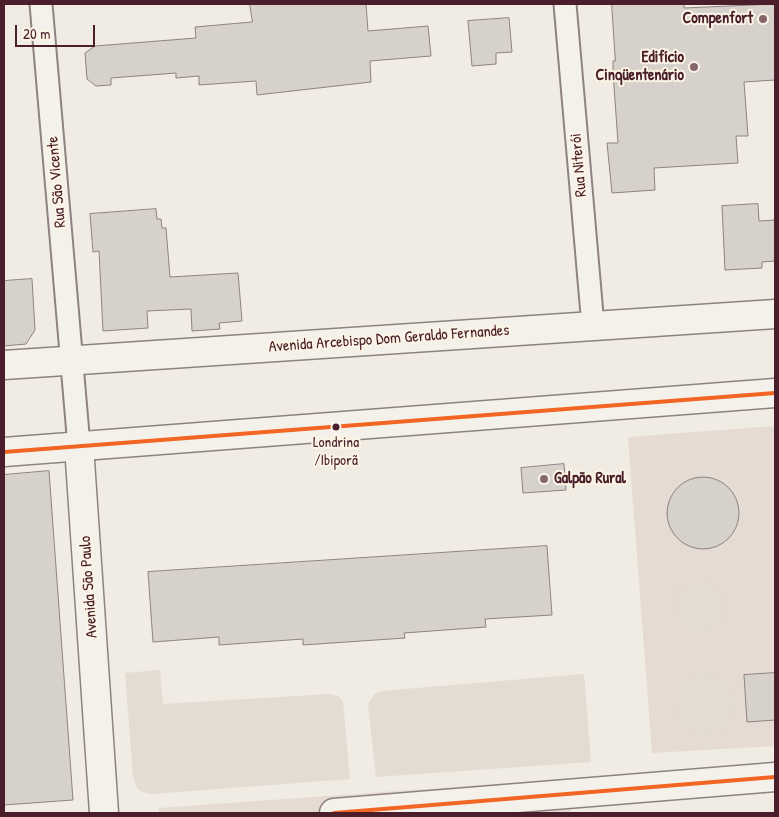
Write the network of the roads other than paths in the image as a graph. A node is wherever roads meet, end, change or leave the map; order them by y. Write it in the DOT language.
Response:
graph roads {
  1 [pos="41,4"];
  2 [pos="565,4"];
  3 [pos="775,314"];
  4 [pos="593,326"];
  5 [pos="73,360"];
  6 [pos="4,366"];
  7 [pos="775,393"];
  8 [pos="79,446"];
  9 [pos="4,452"];
  10 [pos="775,778"];
  11 [pos="607,802"];
  12 [pos="104,813"];
  13 [pos="334,813"];
  1 -- 5 [label="street, Rua São Vicente"];
  2 -- 4 [label="street, Rua Niterói"];
  3 -- 4 [label="main road, Avenida Arcebispo Dom Geraldo Fernandes"];
  4 -- 5 [label="main road, Avenida Arcebispo Dom Geraldo Fernandes"];
  5 -- 6 [label="main road, Avenida Arcebispo Dom Geraldo Fernandes"];
  5 -- 8 [label="street, Avenida São Paulo"];
  7 -- 8 [label="main road"];
  8 -- 9 [label="main road"];
  8 -- 12 [label="main road, Avenida São Paulo"];
  10 -- 11 [label="main road"];
  11 -- 13 [label="main road"];
}
